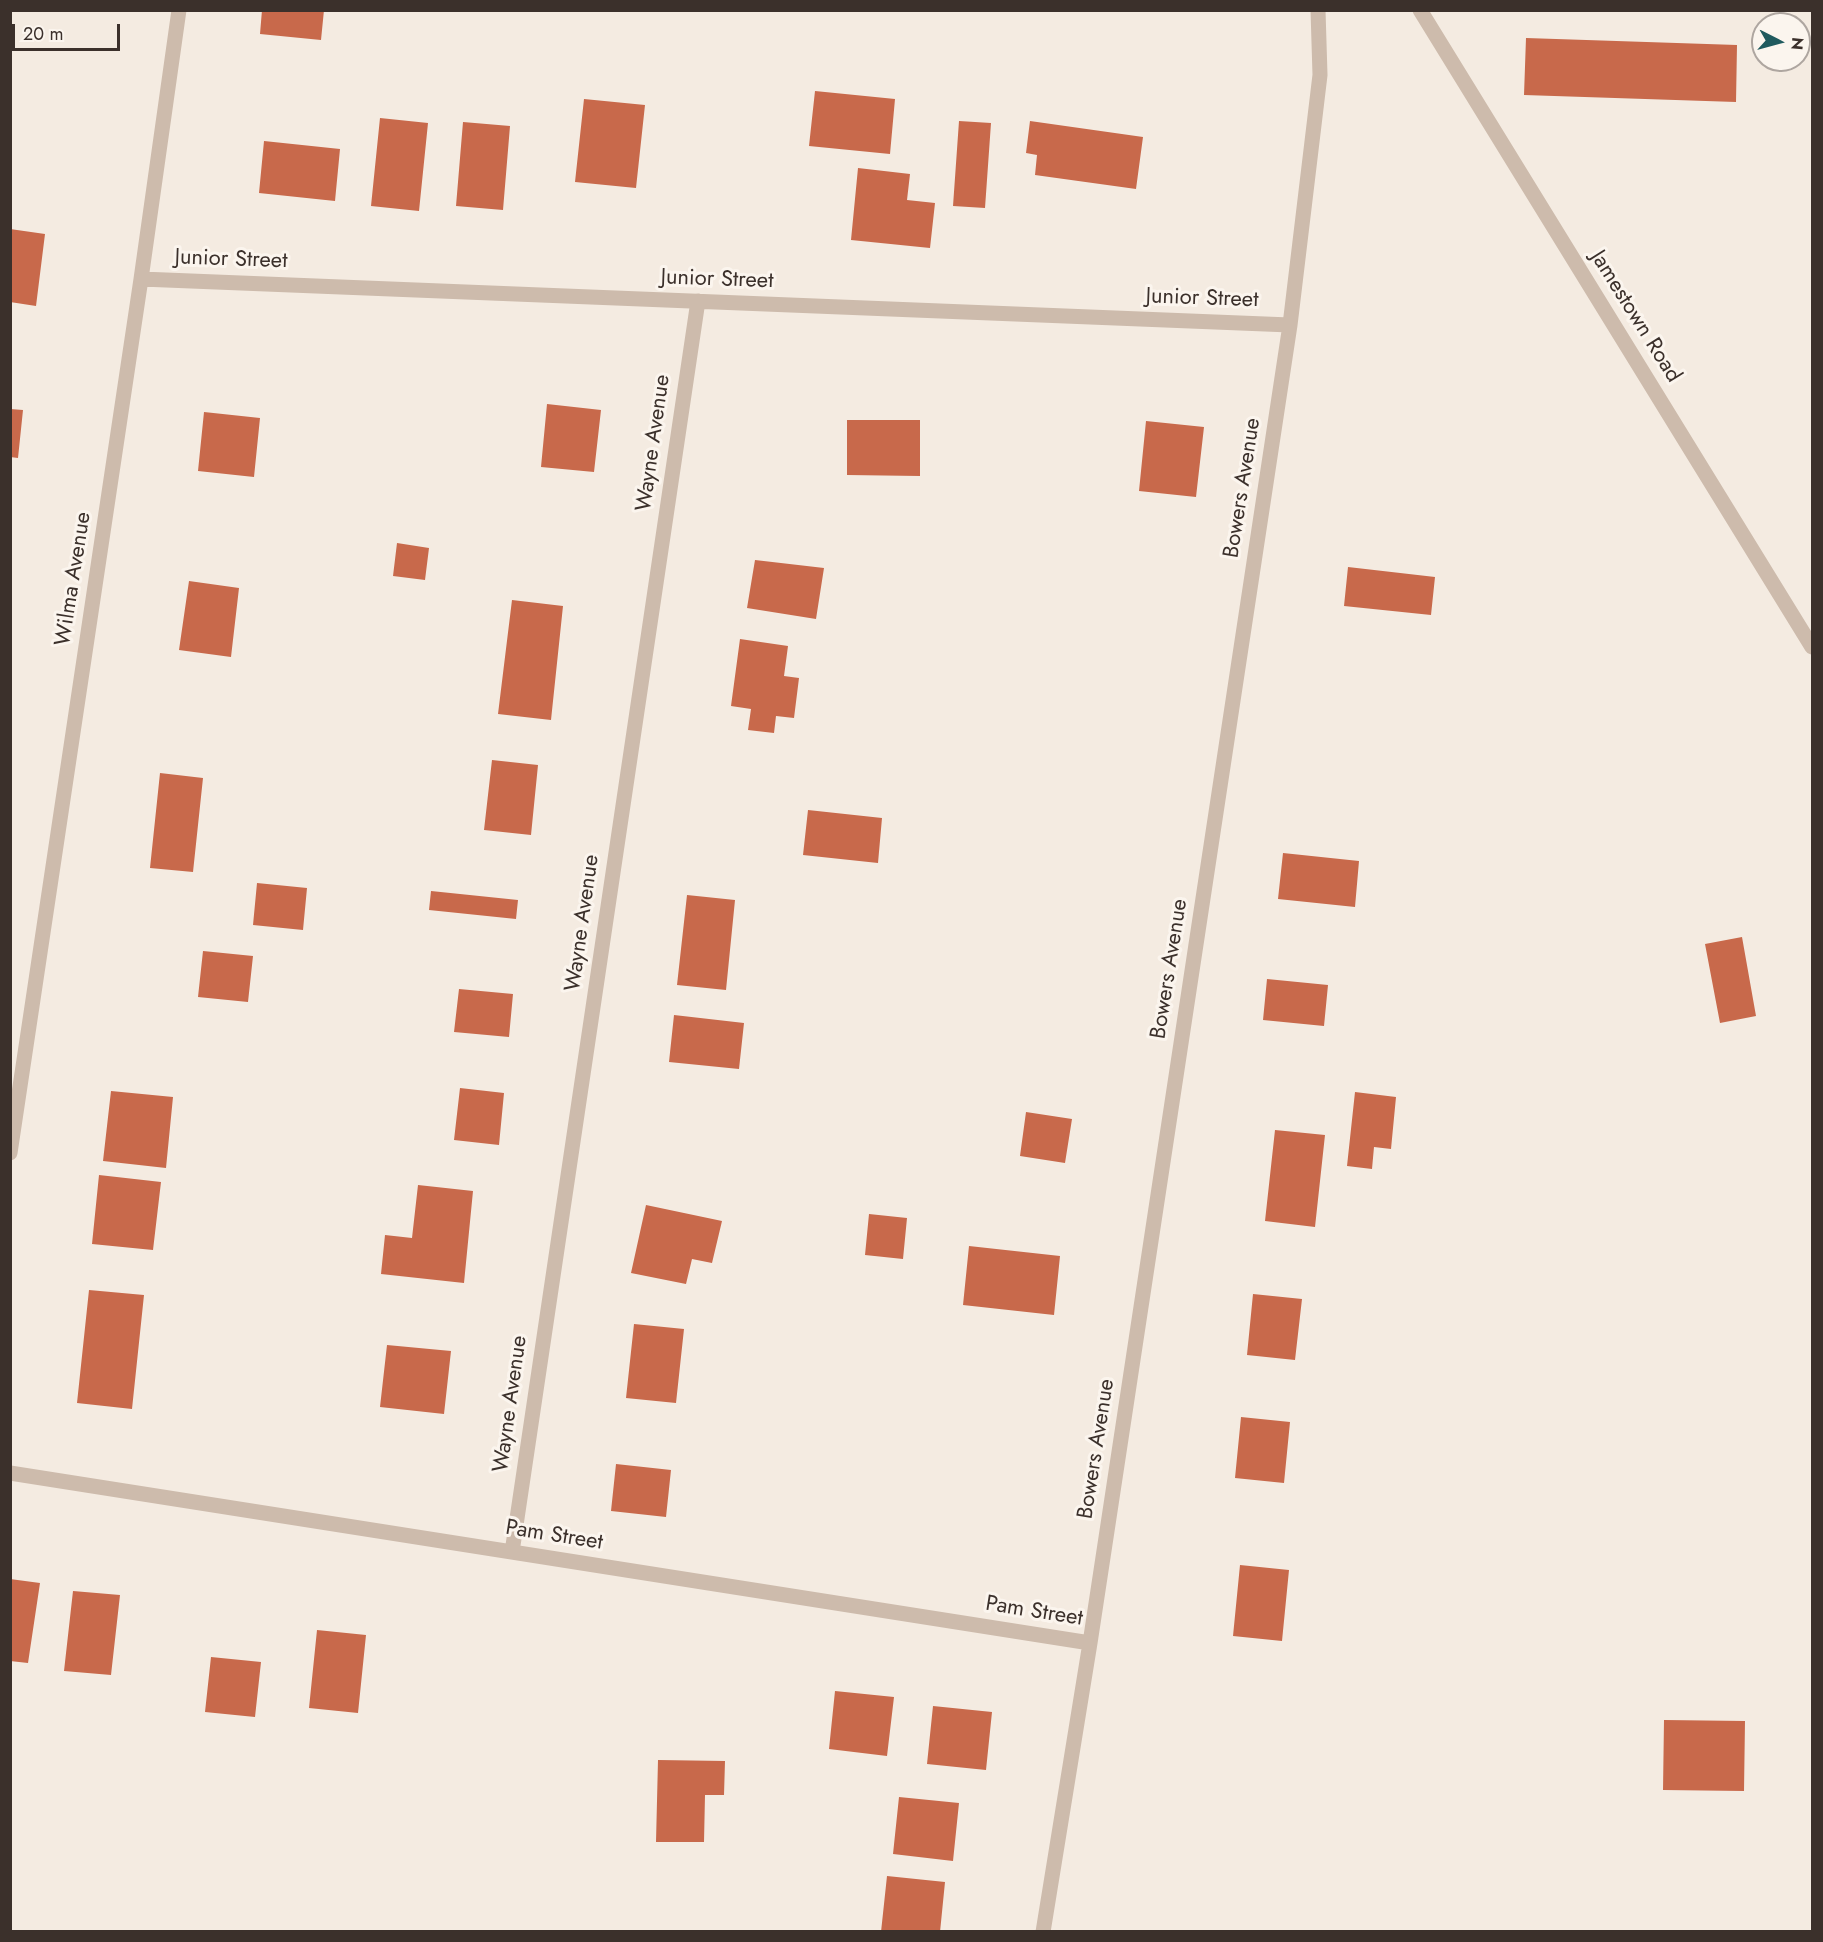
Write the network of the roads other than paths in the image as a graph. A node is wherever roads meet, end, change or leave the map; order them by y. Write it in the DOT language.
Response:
graph roads {
  1 [pos="178,10"];
  2 [pos="1318,10"];
  3 [pos="1420,10"];
  4 [pos="141,279"];
  5 [pos="698,302"];
  6 [pos="1290,325"];
  7 [pos="1812,647"];
  8 [pos="10,1153"];
  9 [pos="10,1473"];
  10 [pos="512,1552"];
  11 [pos="1090,1643"];
  12 [pos="1043,1932"];
  1 -- 4 [label="street, Wilma Avenue"];
  2 -- 6 [label="street, Bowers Avenue"];
  3 -- 7 [label="street, Jamestown Road"];
  4 -- 5 [label="street, Junior Street"];
  4 -- 8 [label="street, Wilma Avenue"];
  5 -- 6 [label="street, Junior Street"];
  5 -- 10 [label="street, Wayne Avenue"];
  6 -- 11 [label="street, Bowers Avenue"];
  9 -- 10 [label="street, Pam Street"];
  10 -- 11 [label="street, Pam Street"];
  11 -- 12 [label="street, Bowers Avenue"];
}
